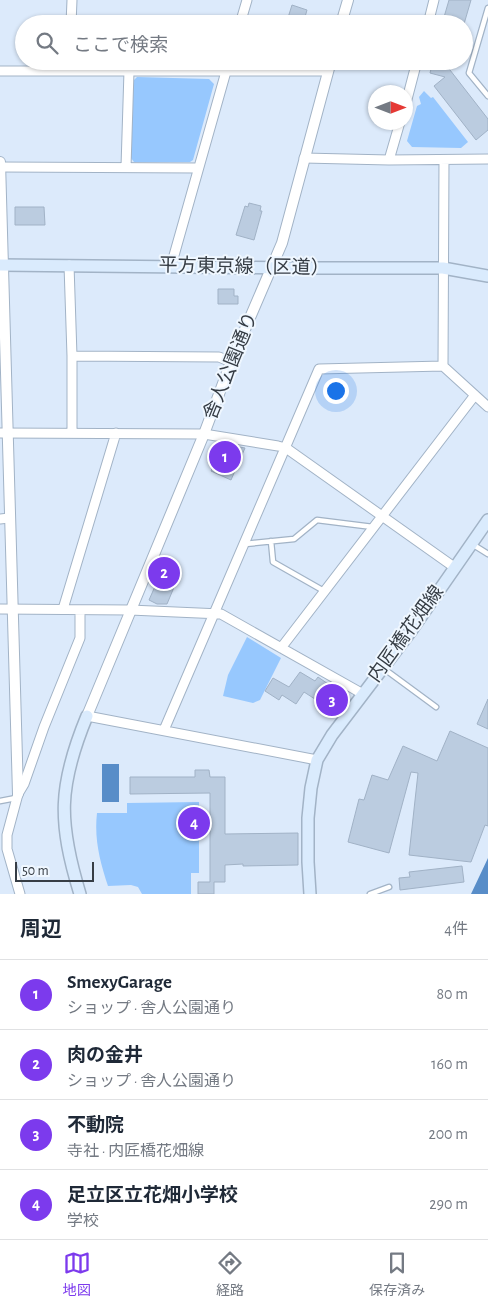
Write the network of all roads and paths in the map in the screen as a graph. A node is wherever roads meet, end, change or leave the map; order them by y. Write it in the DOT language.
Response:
graph roads {
  1 [pos="72,0"];
  2 [pos="247,0"];
  3 [pos="348,0"];
  4 [pos="434,0"];
  5 [pos="488,7"];
  6 [pos="71,15"];
  7 [pos="243,15"];
  8 [pos="344,15"];
  9 [pos="430,15"];
  10 [pos="473,58"];
  11 [pos="15,70"];
  12 [pos="117,70"];
  13 [pos="247,70"];
  14 [pos="328,70"];
  15 [pos="415,70"];
  16 [pos="470,70"];
  17 [pos="0,71"];
  18 [pos="129,71"];
  19 [pos="226,71"];
  20 [pos="411,85"];
  21 [pos="488,96"];
  22 [pos="398,130"];
  23 [pos="304,158"];
  24 [pos="488,159"];
  25 [pos="389,160"];
  26 [pos="444,160"];
  27 [pos="0,162"];
  28 [pos="0,167"];
  29 [pos="126,167"];
  30 [pos="198,168"];
  31 [pos="1,265"];
  32 [pos="69,265"];
  33 [pos="171,266"];
  34 [pos="272,267"];
  35 [pos="443,268"];
  36 [pos="488,276"];
  37 [pos="72,356"];
  38 [pos="2,357"];
  39 [pos="231,362"];
  40 [pos="443,366"];
  41 [pos="475,395"];
  42 [pos="488,407"];
  43 [pos="3,433"];
  44 [pos="72,433"];
  45 [pos="116,433"];
  46 [pos="204,434"];
  47 [pos="286,448"];
  48 [pos="382,515"];
  49 [pos="4,518"];
  50 [pos="488,520"];
  51 [pos="373,527"];
  52 [pos="271,541"];
  53 [pos="471,543"];
  54 [pos="245,544"];
  55 [pos="488,554"];
  56 [pos="454,567"];
  57 [pos="324,591"];
  58 [pos="0,609"];
  59 [pos="12,609"];
  60 [pos="63,609"];
  61 [pos="80,610"];
  62 [pos="130,610"];
  63 [pos="215,613"];
  64 [pos="281,648"];
  65 [pos="382,668"];
  66 [pos="363,694"];
  67 [pos="436,708"];
  68 [pos="87,716"];
  69 [pos="164,730"];
  70 [pos="317,760"];
  71 [pos="17,796"];
  72 [pos="0,801"];
  73 [pos="389,886"];
  74 [pos="20,894"];
  75 [pos="80,894"];
  76 [pos="310,894"];
  77 [pos="370,894"];
  1 -- 6 [label="street"];
  2 -- 7 [label="street"];
  3 -- 8 [label="street"];
  4 -- 9 [label="street"];
  5 -- 10 [label="lane"];
  11 -- 17 [label="street"];
  12 -- 18 [label="street"];
  13 -- 19 [label="street"];
  14 -- 23 [label="street, 舎人公園通り"];
  15 -- 20 [label="street"];
  16 -- 21 [label="lane"];
  18 -- 19 [label="street"];
  18 -- 29 [label="street"];
  19 -- 30 [label="street"];
  22 -- 25 [label="street"];
  23 -- 25 [label="street"];
  23 -- 34 [label="street, 舎人公園通り"];
  24 -- 26 [label="street"];
  25 -- 26 [label="street"];
  26 -- 35 [label="street"];
  27 -- 28 [label="street"];
  28 -- 29 [label="street"];
  28 -- 31 [label="street"];
  29 -- 30 [label="street"];
  30 -- 33 [label="street"];
  31 -- 32 [label="main road, 平方東京線（区道）"];
  31 -- 38 [label="street"];
  32 -- 33 [label="main road, 平方東京線（区道）"];
  32 -- 37 [label="street"];
  33 -- 34 [label="main road, 平方東京線（区道）"];
  34 -- 35 [label="main road, 平方東京線（区道）"];
  34 -- 39 [label="street, 舎人公園通り"];
  35 -- 36 [label="main road, 平方東京線（区道）"];
  35 -- 40 [label="street"];
  37 -- 39 [label="street"];
  37 -- 44 [label="street"];
  38 -- 43 [label="street"];
  39 -- 46 [label="street, 舎人公園通り"];
  40 -- 41 [label="street"];
  40 -- 47 [label="street"];
  41 -- 42 [label="street"];
  41 -- 48 [label="street"];
  43 -- 44 [label="street"];
  43 -- 49 [label="street"];
  44 -- 45 [label="street"];
  45 -- 46 [label="street"];
  45 -- 60 [label="street"];
  46 -- 47 [label="street"];
  46 -- 62 [label="street, 舎人公園通り"];
  47 -- 48 [label="street"];
  47 -- 54 [label="street"];
  48 -- 51 [label="street"];
  48 -- 56 [label="street"];
  49 -- 59 [label="street"];
  50 -- 53 [label="main road, 内匠橋花畑線"];
  51 -- 52 [label="lane"];
  51 -- 57 [label="street"];
  52 -- 54 [label="lane"];
  52 -- 57 [label="lane"];
  53 -- 55 [label="lane"];
  53 -- 56 [label="main road, 内匠橋花畑線"];
  54 -- 63 [label="street"];
  56 -- 65 [label="main road, 内匠橋花畑線"];
  57 -- 64 [label="street"];
  58 -- 59 [label="street"];
  59 -- 60 [label="street"];
  59 -- 71 [label="street"];
  60 -- 61 [label="street"];
  61 -- 62 [label="street"];
  61 -- 71 [label="street"];
  62 -- 63 [label="street"];
  62 -- 68 [label="street, 舎人公園通り"];
  63 -- 64 [label="street"];
  63 -- 69 [label="street"];
  64 -- 66 [label="street"];
  65 -- 66 [label="main road, 内匠橋花畑線"];
  65 -- 67 [label="lane"];
  66 -- 70 [label="main road, 内匠橋花畑線"];
  68 -- 69 [label="street"];
  68 -- 75 [label="main road, 舎人公園通り"];
  69 -- 70 [label="street"];
  70 -- 76 [label="main road, 内匠橋花畑線"];
  71 -- 72 [label="lane"];
  71 -- 74 [label="street"];
  73 -- 77 [label="lane"];
}
